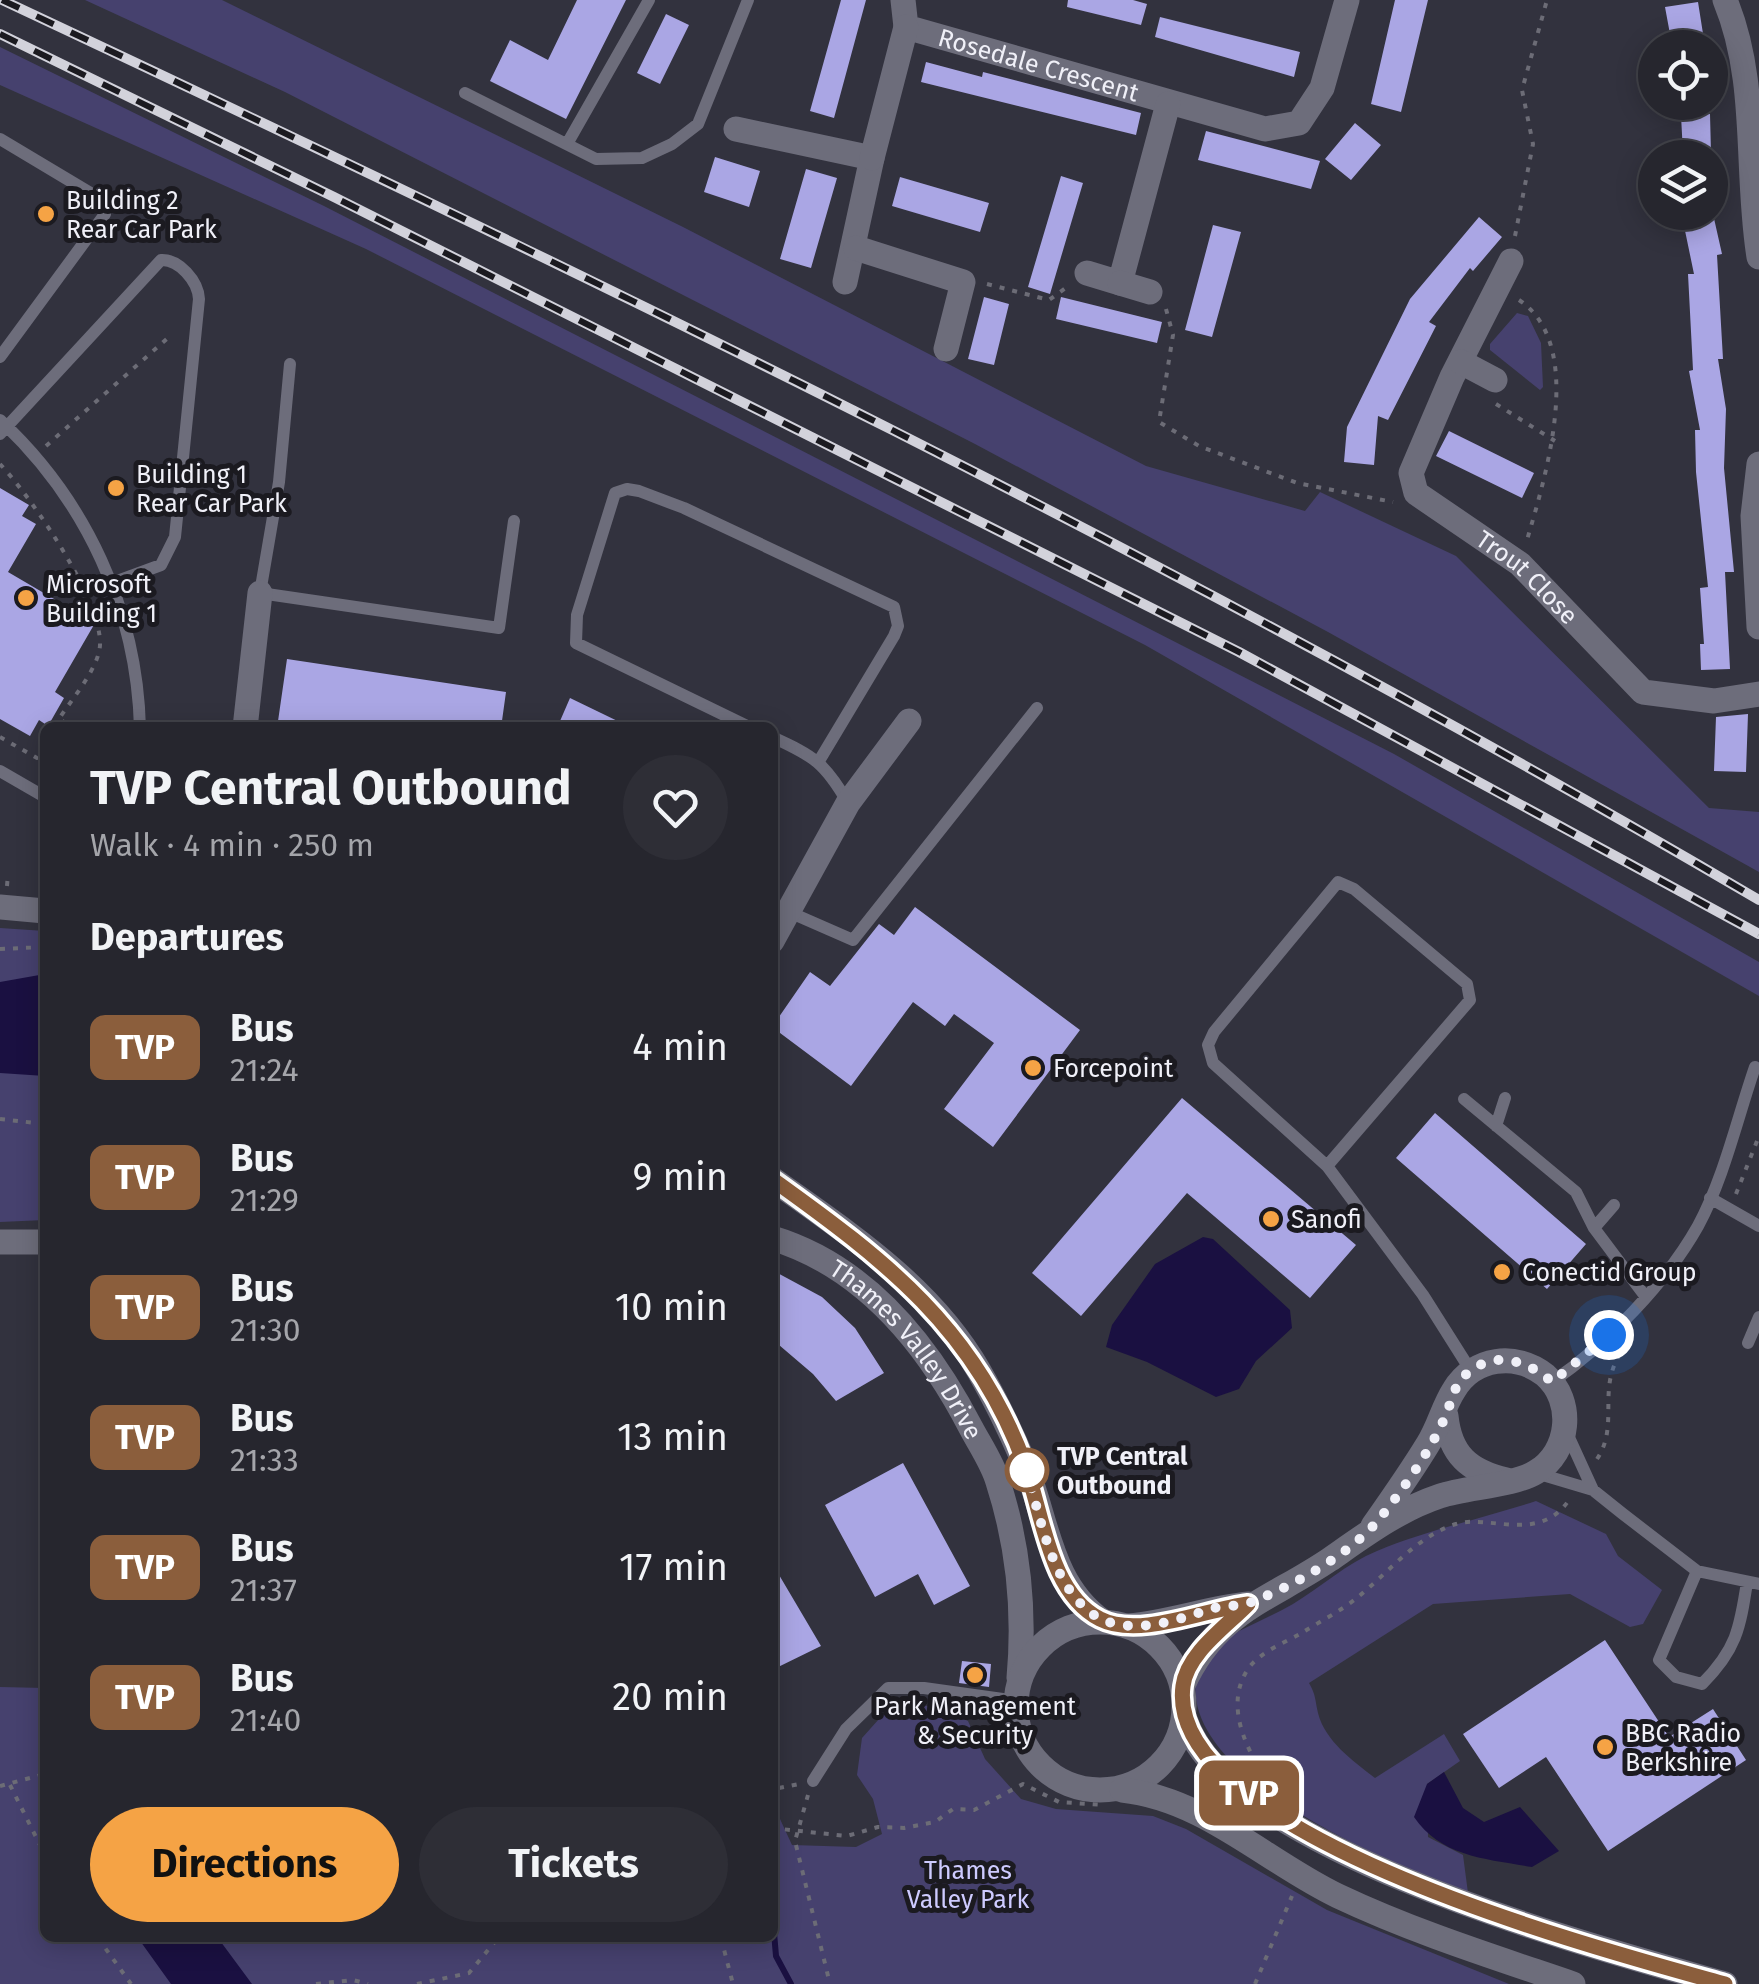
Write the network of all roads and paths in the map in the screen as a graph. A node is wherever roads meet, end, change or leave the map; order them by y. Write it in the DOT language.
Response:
graph roads {
  1 [pos="648,0"];
  2 [pos="748,0"];
  3 [pos="903,0"];
  4 [pos="1347,0"];
  5 [pos="1547,0"];
  6 [pos="1725,0"];
  7 [pos="906,27"];
  8 [pos="466,94"];
  9 [pos="1168,104"];
  10 [pos="736,129"];
  11 [pos="0,139"];
  12 [pos="567,144"];
  13 [pos="872,158"];
  14 [pos="856,248"];
  15 [pos="1759,257"];
  16 [pos="1511,261"];
  17 [pos="1087,273"];
  18 [pos="845,282"];
  19 [pos="963,282"];
  20 [pos="1120,283"];
  21 [pos="1499,286"];
  22 [pos="1150,292"];
  23 [pos="170,336"];
  24 [pos="946,349"];
  25 [pos="0,356"];
  26 [pos="290,364"];
  27 [pos="1456,369"];
  28 [pos="1495,380"];
  29 [pos="2,427"];
  30 [pos="1555,441"];
  31 [pos="36,456"];
  32 [pos="0,464"];
  33 [pos="1759,464"];
  34 [pos="12,476"];
  35 [pos="1416,493"];
  36 [pos="514,521"];
  37 [pos="1520,564"];
  38 [pos="112,583"];
  39 [pos="260,592"];
  40 [pos="1759,628"];
  41 [pos="1759,694"];
  42 [pos="1037,708"];
  43 [pos="910,721"];
  44 [pos="64,722"];
  45 [pos="140,722"];
  46 [pos="246,722"];
  47 [pos="739,722"];
  48 [pos="0,737"];
  49 [pos="778,740"];
  50 [pos="40,754"];
  51 [pos="820,761"];
  52 [pos="0,771"];
  53 [pos="40,794"];
  54 [pos="848,803"];
  55 [pos="0,907"];
  56 [pos="40,910"];
  57 [pos="788,912"];
  58 [pos="778,931"];
  59 [pos="40,947"];
  60 [pos="0,950"];
  61 [pos="1755,1067"];
  62 [pos="1504,1098"];
  63 [pos="1464,1099"];
  64 [pos="0,1120"];
  65 [pos="40,1124"];
  66 [pos="1496,1126"];
  67 [pos="1759,1136"];
  68 [pos="1327,1166"];
  69 [pos="778,1183"];
  70 [pos="1737,1192"];
  71 [pos="1710,1198"];
  72 [pos="1614,1205"];
  73 [pos="1759,1226"];
  74 [pos="1594,1228"];
  75 [pos="778,1240"];
  76 [pos="0,1242"];
  77 [pos="40,1242"];
  78 [pos="1646,1296"];
  79 [pos="1759,1317"];
  80 [pos="1748,1342"];
  81 [pos="1626,1346"];
  82 [pos="1470,1371"];
  83 [pos="1552,1382"];
  84 [pos="1446,1416"];
  85 [pos="1565,1429"];
  86 [pos="1608,1442"];
  87 [pos="1536,1473"];
  88 [pos="1506,1480"];
  89 [pos="1593,1490"];
  90 [pos="1562,1510"];
  91 [pos="1373,1526"];
  92 [pos="1697,1571"];
  93 [pos="1753,1583"];
  94 [pos="1248,1604"];
  95 [pos="1102,1621"];
  96 [pos="1129,1626"];
  97 [pos="1183,1684"];
  98 [pos="1018,1690"];
  99 [pos="1185,1719"];
  100 [pos="40,1776"];
  101 [pos="1267,1779"];
  102 [pos="813,1781"];
  103 [pos="1023,1784"];
  104 [pos="10,1785"];
  105 [pos="0,1786"];
  106 [pos="779,1788"];
  107 [pos="1120,1790"];
  108 [pos="778,1828"];
  109 [pos="798,1830"];
  110 [pos="40,1844"];
  111 [pos="1290,1903"];
  112 [pos="101,1942"];
  113 [pos="495,1942"];
  114 [pos="722,1942"];
  115 [pos="132,1984"];
  116 [pos="316,1984"];
  117 [pos="368,1984"];
  118 [pos="417,1984"];
  119 [pos="733,1984"];
  120 [pos="830,1984"];
  121 [pos="1255,1984"];
  122 [pos="1573,1984"];
  123 [pos="1725,1984"];
  1 -- 12 [label="lane"];
  2 -- 12 [label="lane"];
  3 -- 7 [label="street, Rosedale Crescent"];
  4 -- 9 [label="street, Rosedale Crescent"];
  5 -- 16 [label="path"];
  6 -- 15 [label="street"];
  7 -- 9 [label="street, Rosedale Crescent"];
  7 -- 13 [label="street, Rosedale Crescent"];
  8 -- 12 [label="lane"];
  9 -- 20 [label="street, Rosedale Crescent"];
  10 -- 13 [label="street"];
  11 -- 25 [label="lane"];
  13 -- 14 [label="street, Rosedale Crescent"];
  14 -- 18 [label="street, Rosedale Crescent"];
  14 -- 19 [label="street"];
  16 -- 21 [label="street"];
  17 -- 19 [label="path"];
  17 -- 20 [label="street"];
  19 -- 24 [label="street"];
  20 -- 22 [label="street"];
  21 -- 27 [label="street"];
  21 -- 30 [label="path"];
  22 -- 35 [label="path"];
  23 -- 31 [label="path"];
  26 -- 39 [label="lane"];
  27 -- 28 [label="street"];
  27 -- 30 [label="path"];
  27 -- 35 [label="street"];
  29 -- 31 [label="lane"];
  29 -- 38 [label="lane"];
  30 -- 37 [label="path"];
  31 -- 34 [label="path"];
  31 -- 38 [label="lane"];
  32 -- 34 [label="path"];
  33 -- 40 [label="street"];
  34 -- 44 [label="path"];
  35 -- 37 [label="street, Trout Close"];
  36 -- 39 [label="lane"];
  37 -- 41 [label="street, Trout Close"];
  38 -- 45 [label="lane"];
  39 -- 46 [label="street"];
  42 -- 57 [label="lane"];
  43 -- 54 [label="street"];
  47 -- 51 [label="lane"];
  48 -- 50 [label="path"];
  49 -- 51 [label="lane"];
  51 -- 54 [label="lane"];
  52 -- 53 [label="lane"];
  54 -- 57 [label="street"];
  55 -- 56 [label="street"];
  57 -- 58 [label="street"];
  59 -- 60 [label="path"];
  61 -- 71 [label="lane"];
  62 -- 66 [label="lane"];
  63 -- 66 [label="lane"];
  64 -- 65 [label="path"];
  66 -- 74 [label="lane"];
  67 -- 70 [label="path"];
  68 -- 68 [label="lane"];
  68 -- 82 [label="lane"];
  69 -- 95 [label="street, Thames Valley Drive"];
  71 -- 73 [label="lane"];
  71 -- 78 [label="lane"];
  72 -- 74 [label="lane"];
  74 -- 78 [label="lane"];
  75 -- 98 [label="street, Thames Valley Drive"];
  76 -- 77 [label="street"];
  78 -- 83 [label="lane"];
  79 -- 80 [label="lane"];
  81 -- 86 [label="path"];
  82 -- 83 [label="street"];
  82 -- 84 [label="street"];
  83 -- 85 [label="street"];
  84 -- 88 [label="street"];
  84 -- 91 [label="street"];
  85 -- 87 [label="street"];
  85 -- 89 [label="lane"];
  87 -- 88 [label="street"];
  87 -- 89 [label="lane"];
  88 -- 91 [label="street"];
  89 -- 92 [label="lane"];
  90 -- 101 [label="path"];
  91 -- 94 [label="street"];
  92 -- 93 [label="lane"];
  92 -- 93 [label="lane"];
  94 -- 96 [label="street"];
  94 -- 97 [label="street"];
  95 -- 96 [label="street"];
  95 -- 98 [label="street"];
  96 -- 97 [label="street"];
  97 -- 99 [label="street"];
  98 -- 102 [label="lane"];
  98 -- 107 [label="street"];
  99 -- 107 [label="street"];
  99 -- 123 [label="street"];
  100 -- 104 [label="path"];
  102 -- 106 [label="path"];
  102 -- 109 [label="path"];
  103 -- 109 [label="path"];
  104 -- 105 [label="path"];
  104 -- 110 [label="path"];
  107 -- 122 [label="street"];
  108 -- 109 [label="path"];
  109 -- 120 [label="path"];
  111 -- 121 [label="path"];
  112 -- 115 [label="path"];
  113 -- 118 [label="path"];
  114 -- 119 [label="path"];
  116 -- 117 [label="path"];
}
